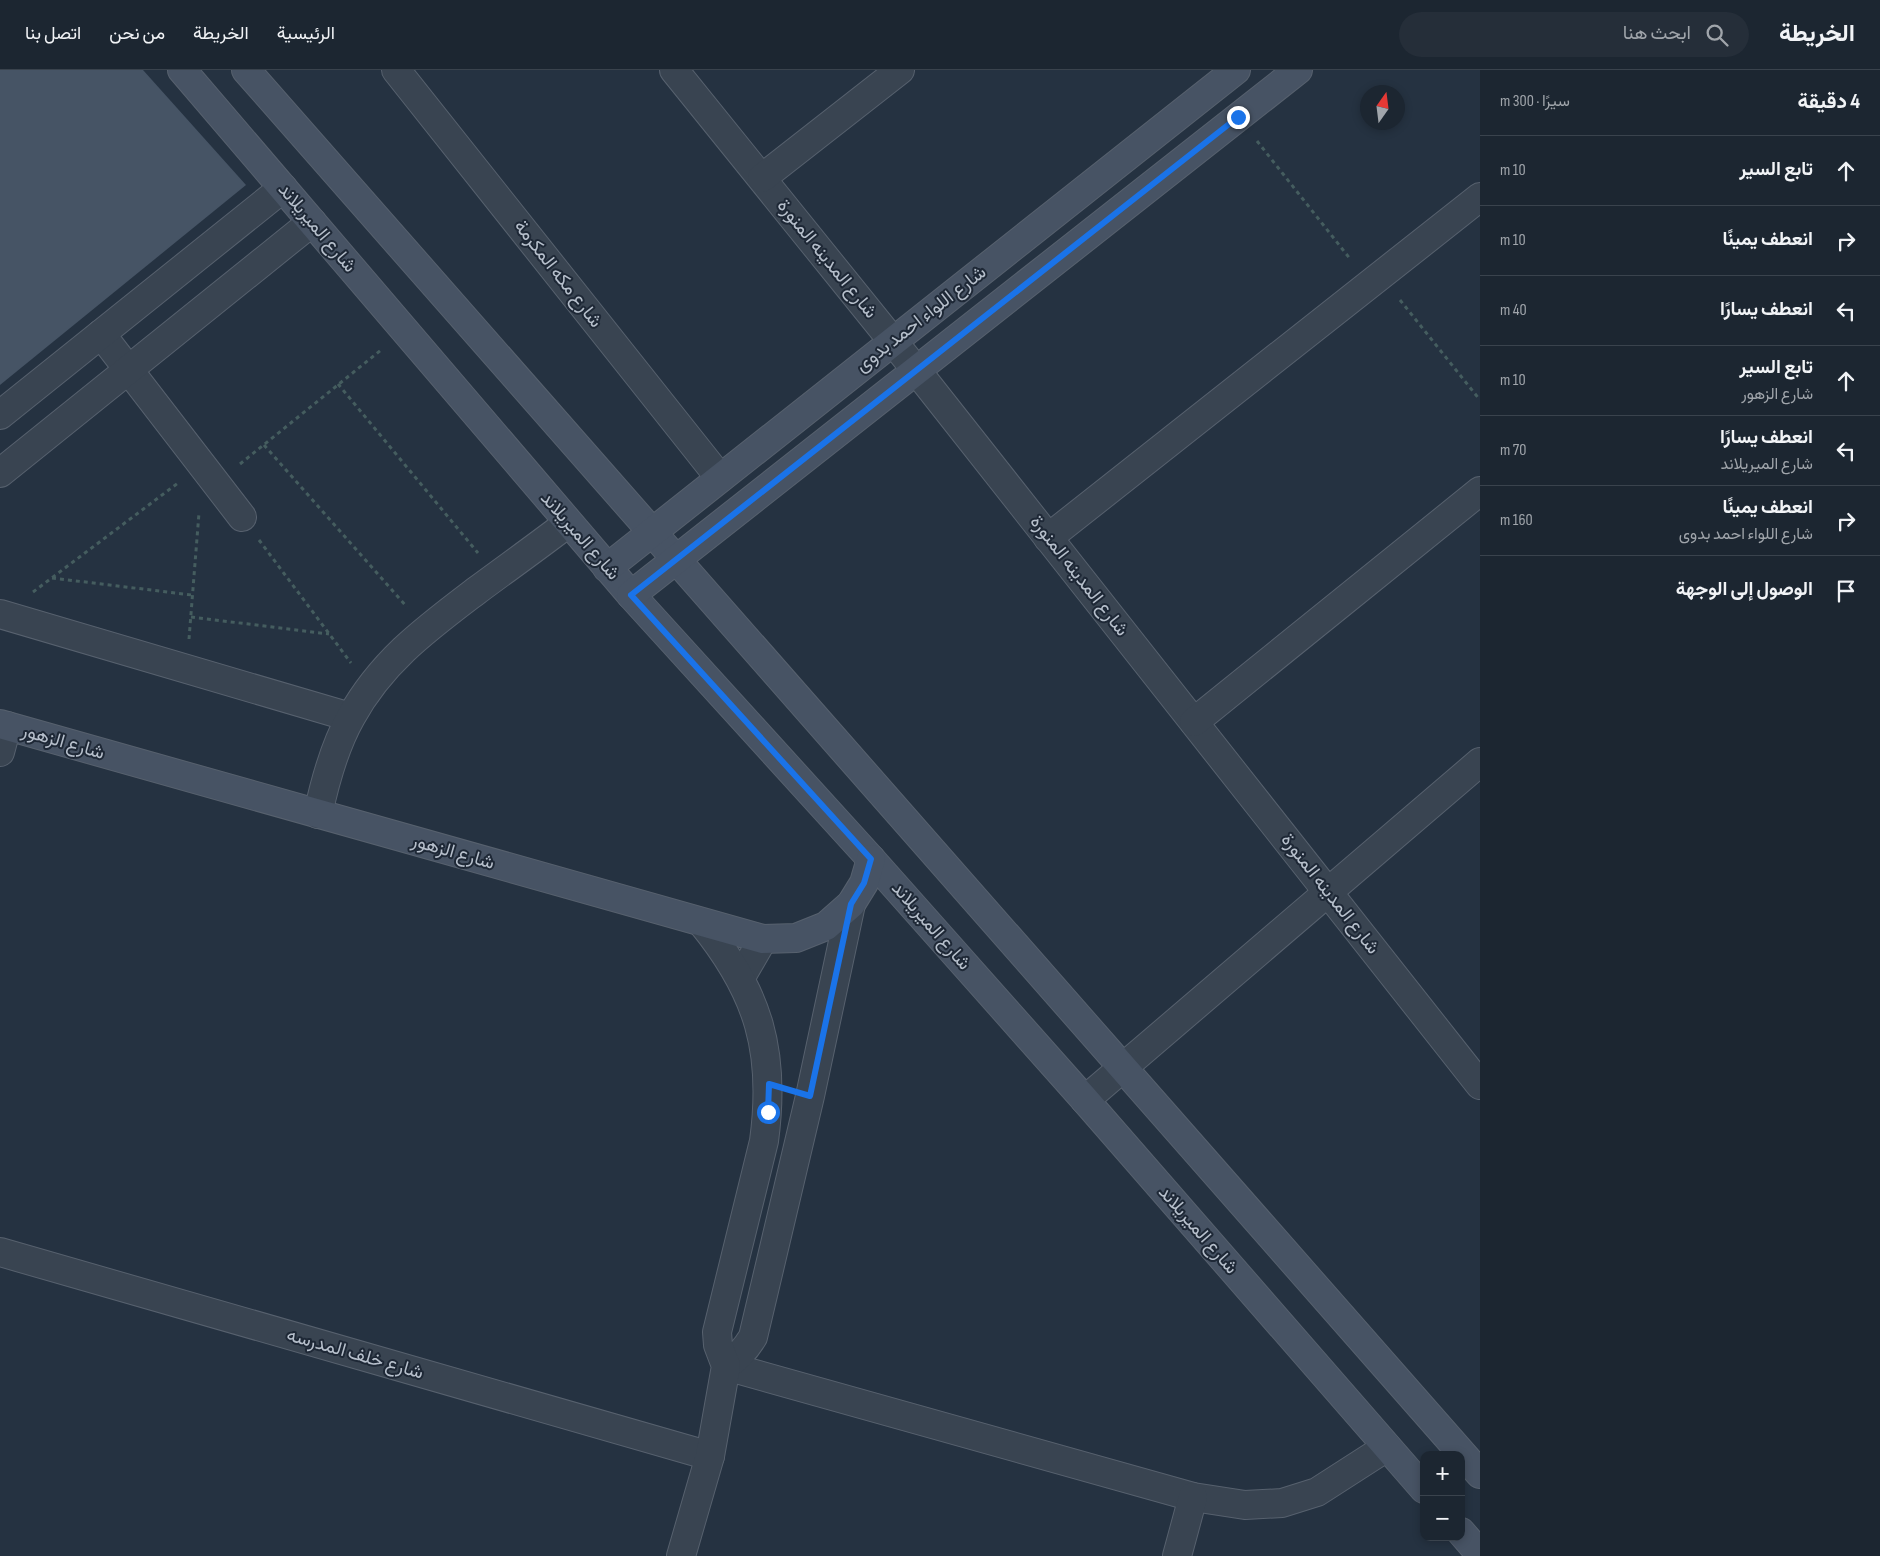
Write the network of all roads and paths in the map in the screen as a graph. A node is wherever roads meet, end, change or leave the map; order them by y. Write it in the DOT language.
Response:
graph roads {
  1 [pos="182,70"];
  2 [pos="246,70"];
  3 [pos="396,70"];
  4 [pos="674,70"];
  5 [pos="900,70"];
  6 [pos="1236,70"];
  7 [pos="1298,70"];
  8 [pos="1238,117"];
  9 [pos="762,178"];
  10 [pos="283,188"];
  11 [pos="1480,197"];
  12 [pos="312,222"];
  13 [pos="1375,280"];
  14 [pos="404,330"];
  15 [pos="101,334"];
  16 [pos="893,341"];
  17 [pos="128,370"];
  18 [pos="916,370"];
  19 [pos="338,384"];
  20 [pos="1480,400"];
  21 [pos="0,415"];
  22 [pos="264,445"];
  23 [pos="0,473"];
  24 [pos="209,474"];
  25 [pos="720,478"];
  26 [pos="1480,491"];
  27 [pos="199,511"];
  28 [pos="242,516"];
  29 [pos="568,523"];
  30 [pos="652,532"];
  31 [pos="1048,538"];
  32 [pos="677,560"];
  33 [pos="607,568"];
  34 [pos="497,576"];
  35 [pos="51,578"];
  36 [pos="192,595"];
  37 [pos="631,595"];
  38 [pos="1,614"];
  39 [pos="191,618"];
  40 [pos="426,628"];
  41 [pos="330,634"];
  42 [pos="187,669"];
  43 [pos="370,687"];
  44 [pos="350,718"];
  45 [pos="1194,722"];
  46 [pos="4,725"];
  47 [pos="0,752"];
  48 [pos="1480,762"];
  49 [pos="318,814"];
  50 [pos="871,859"];
  51 [pos="1328,892"];
  52 [pos="851,904"];
  53 [pos="702,923"];
  54 [pos="763,940"];
  55 [pos="740,977"];
  56 [pos="1123,1068"];
  57 [pos="769,1084"];
  58 [pos="1480,1085"];
  59 [pos="810,1096"];
  60 [pos="1085,1100"];
  61 [pos="0,1252"];
  62 [pos="726,1366"];
  63 [pos="1387,1447"];
  64 [pos="710,1456"];
  65 [pos="1479,1471"];
  66 [pos="1420,1484"];
  67 [pos="1192,1498"];
  68 [pos="1465,1537"];
  69 [pos="1480,1554"];
  70 [pos="680,1556"];
  71 [pos="1177,1556"];
  1 -- 10 [label="street, شارع الميريلاند"];
  2 -- 30 [label="street"];
  3 -- 25 [label="street, شارع مكه المكرمة"];
  4 -- 9 [label="street, شارع المدينه المنورة"];
  5 -- 9 [label="street"];
  6 -- 16 [label="street, شارع اللواء احمد بدوى"];
  7 -- 8 [label="street, شارع اللواء احمد بدوى"];
  8 -- 13 [label="path"];
  8 -- 18 [label="street, شارع اللواء احمد بدوى"];
  9 -- 16 [label="street, شارع المدينه المنورة"];
  10 -- 12 [label="street, شارع الميريلاند"];
  10 -- 15 [label="street"];
  11 -- 13 [label="street"];
  12 -- 14 [label="street, شارع الميريلاند"];
  12 -- 17 [label="street"];
  13 -- 20 [label="path"];
  13 -- 31 [label="street"];
  14 -- 19 [label="path"];
  14 -- 29 [label="street, شارع الميريلاند"];
  15 -- 17 [label="street"];
  15 -- 21 [label="street"];
  16 -- 18 [label="street, شارع المدينه المنورة"];
  16 -- 25 [label="street, شارع اللواء احمد بدوى"];
  17 -- 23 [label="street"];
  17 -- 24 [label="street"];
  18 -- 31 [label="street, شارع المدينه المنورة"];
  18 -- 32 [label="street, شارع اللواء احمد بدوى"];
  19 -- 22 [label="path"];
  19 -- 34 [label="path"];
  22 -- 24 [label="path"];
  22 -- 40 [label="path"];
  24 -- 28 [label="street"];
  24 -- 35 [label="path"];
  25 -- 30 [label="street, شارع اللواء احمد بدوى"];
  26 -- 45 [label="street"];
  27 -- 36 [label="path"];
  28 -- 41 [label="path"];
  29 -- 33 [label="street, شارع الميريلاند"];
  29 -- 34 [label="street"];
  30 -- 32 [label="street"];
  30 -- 33 [label="street, شارع اللواء احمد بدوى"];
  31 -- 45 [label="street, شارع المدينه المنورة"];
  32 -- 37 [label="street, شارع اللواء احمد بدوى"];
  32 -- 56 [label="street"];
  33 -- 37 [label="street, شارع الميريلاند"];
  34 -- 40 [label="street"];
  35 -- 36 [label="path"];
  35 -- 38 [label="path"];
  36 -- 39 [label="path"];
  37 -- 50 [label="street, شارع الميريلاند"];
  38 -- 42 [label="street"];
  39 -- 41 [label="path"];
  39 -- 42 [label="path"];
  40 -- 43 [label="street"];
  41 -- 43 [label="path"];
  42 -- 44 [label="street"];
  43 -- 44 [label="street"];
  44 -- 49 [label="street"];
  45 -- 51 [label="street, شارع المدينه المنورة"];
  46 -- 47 [label="street"];
  46 -- 49 [label="street, شارع الزهور"];
  48 -- 51 [label="street"];
  49 -- 53 [label="street, شارع الزهور"];
  50 -- 52 [label="street, شارع الزهور"];
  50 -- 60 [label="street, شارع الميريلاند"];
  51 -- 56 [label="street"];
  51 -- 58 [label="street, شارع المدينه المنورة"];
  52 -- 54 [label="street, شارع الزهور"];
  52 -- 59 [label="street"];
  53 -- 54 [label="street, شارع الزهور"];
  53 -- 55 [label="street"];
  54 -- 55 [label="street"];
  55 -- 57 [label="street"];
  56 -- 60 [label="street"];
  56 -- 65 [label="street"];
  57 -- 59 [label="street"];
  57 -- 62 [label="street"];
  59 -- 62 [label="street"];
  60 -- 63 [label="street, شارع الميريلاند"];
  61 -- 64 [label="street, شارع خلف المدرسه"];
  62 -- 64 [label="street"];
  62 -- 67 [label="street"];
  63 -- 66 [label="street, شارع الميريلاند"];
  63 -- 67 [label="street"];
  64 -- 70 [label="street"];
  67 -- 71 [label="street"];
  68 -- 69 [label="street"];
}
